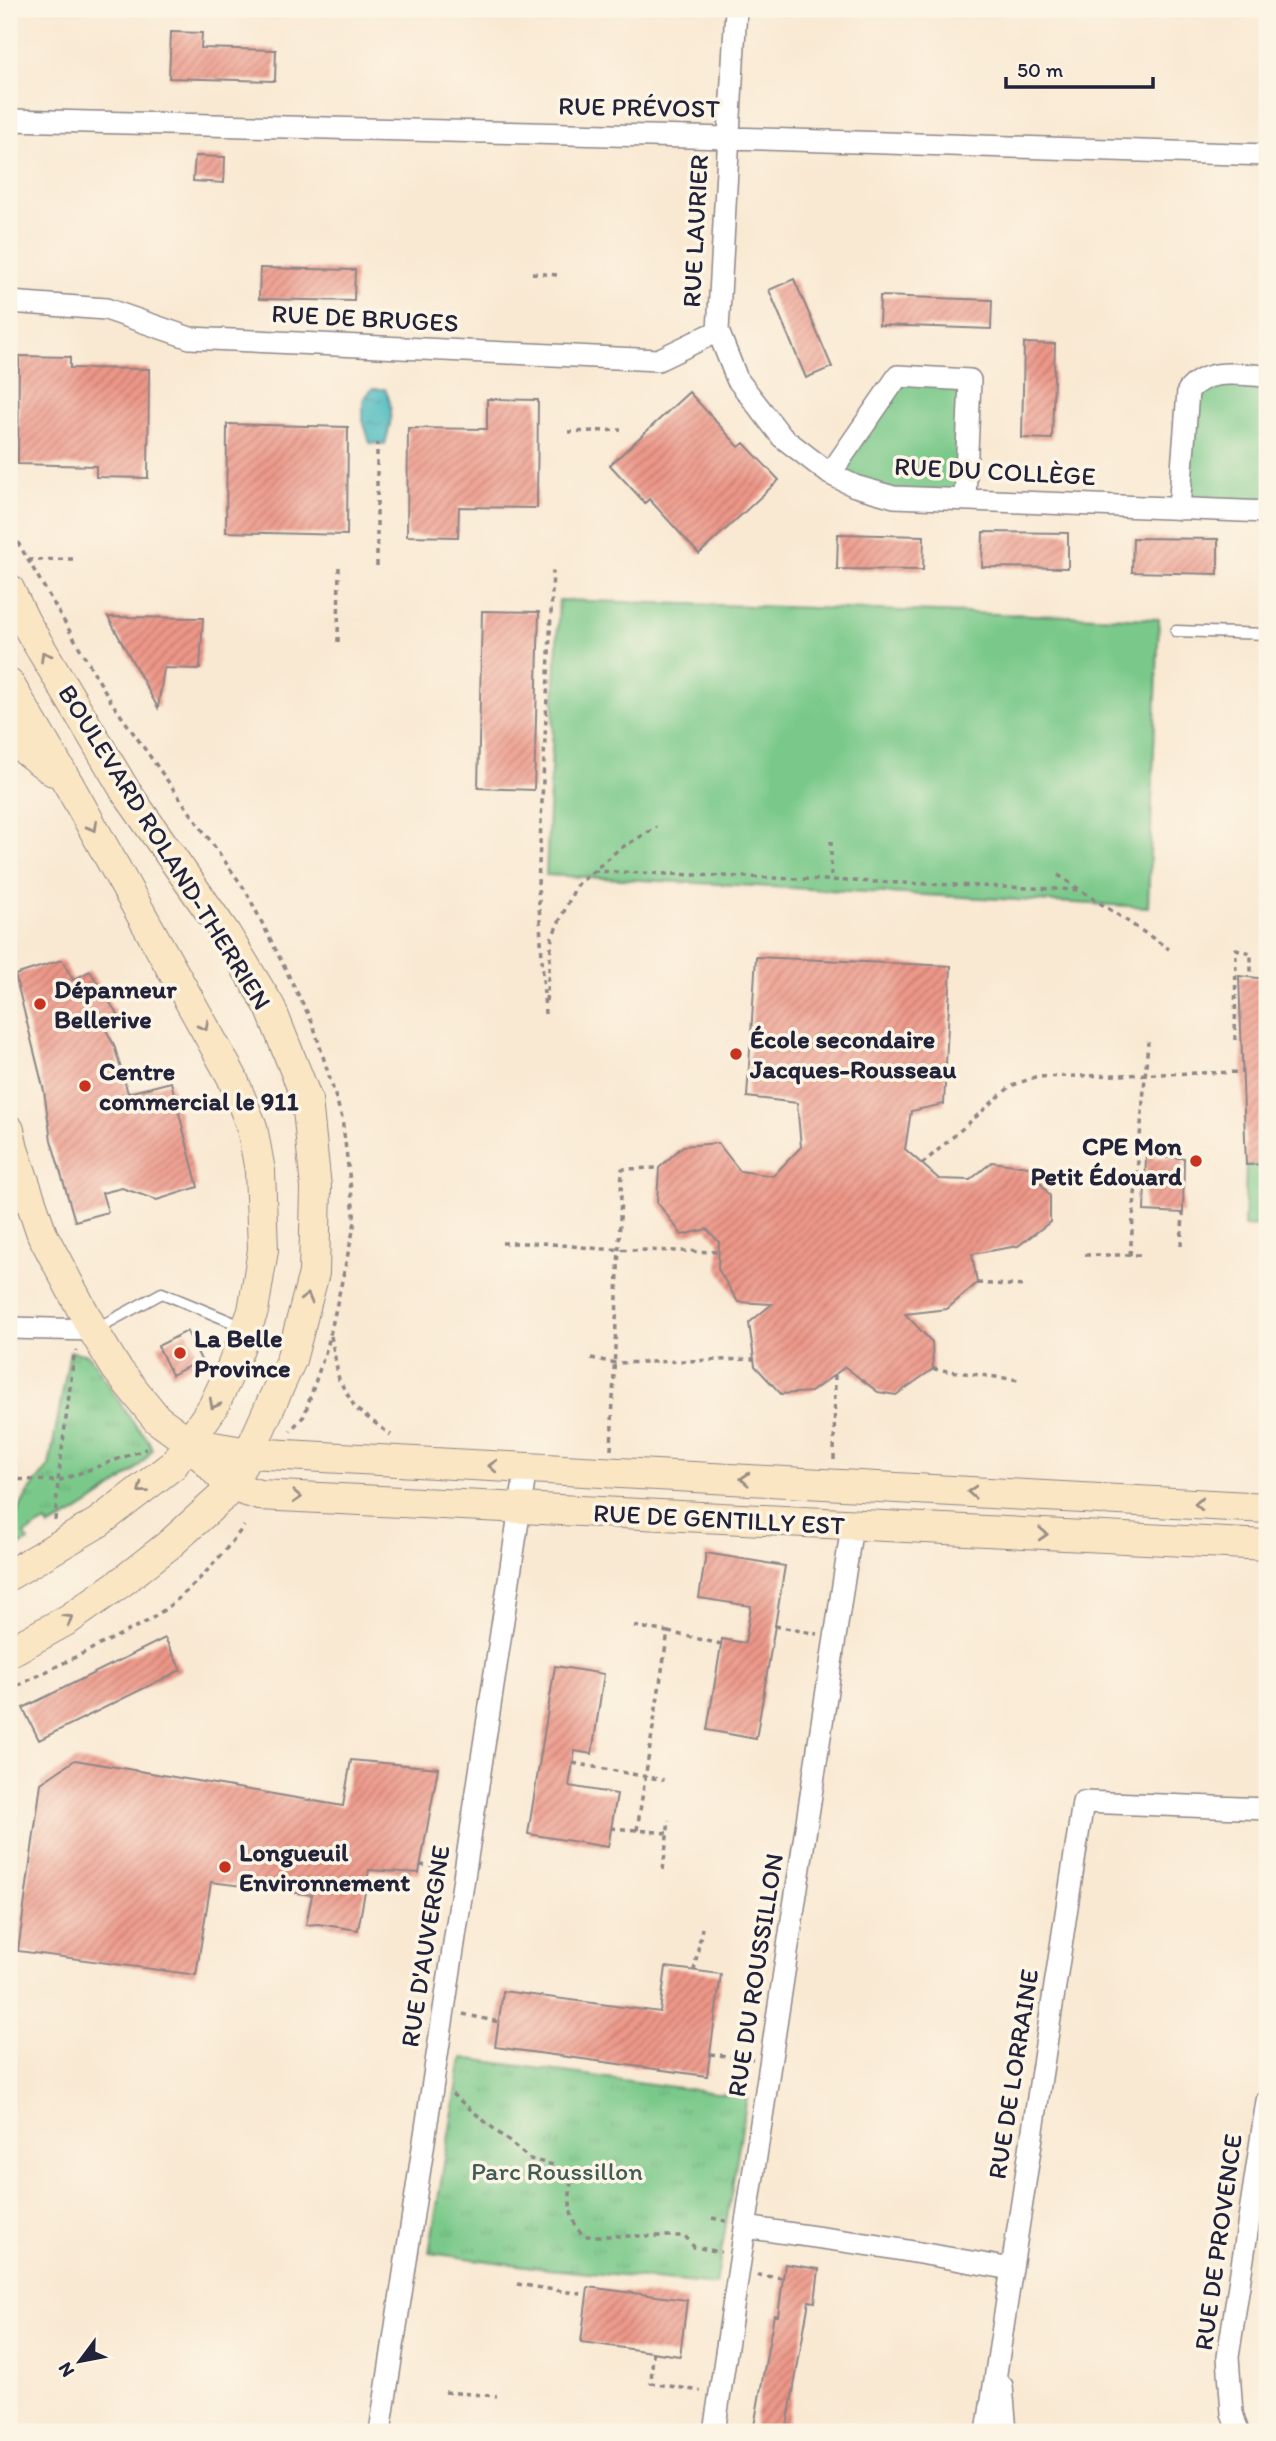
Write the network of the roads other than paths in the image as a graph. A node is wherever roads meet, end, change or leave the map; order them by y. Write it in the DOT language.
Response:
graph roads {
  1 [pos="736,9"];
  2 [pos="9,120"];
  3 [pos="729,138"];
  4 [pos="1267,155"];
  5 [pos="9,302"];
  6 [pos="718,331"];
  7 [pos="1267,376"];
  8 [pos="830,474"];
  9 [pos="965,499"];
  10 [pos="1179,509"];
  11 [pos="1267,512"];
  12 [pos="9,589"];
  13 [pos="1175,631"];
  14 [pos="1267,634"];
  15 [pos="9,684"];
  16 [pos="9,738"];
  17 [pos="69,785"];
  18 [pos="9,1130"];
  19 [pos="9,1328"];
  20 [pos="247,1328"];
  21 [pos="93,1330"];
  22 [pos="190,1443"];
  23 [pos="249,1453"];
  24 [pos="526,1468"];
  25 [pos="230,1486"];
  26 [pos="520,1508"];
  27 [pos="1267,1508"];
  28 [pos="852,1526"];
  29 [pos="1267,1545"];
  30 [pos="9,1575"];
  31 [pos="9,1652"];
  32 [pos="1267,1810"];
  33 [pos="1267,2101"];
  34 [pos="745,2227"];
  35 [pos="1012,2269"];
  36 [pos="999,2353"];
  37 [pos="380,2432"];
  38 [pos="714,2432"];
  39 [pos="987,2432"];
  40 [pos="1006,2432"];
  41 [pos="1238,2432"];
  1 -- 3 [label="street, RUE LAURIER"];
  2 -- 3 [label="street, RUE PRÉVOST"];
  3 -- 4 [label="street, RUE PRÉVOST"];
  3 -- 6 [label="street, RUE LAURIER"];
  5 -- 6 [label="street, RUE DE BRUGES"];
  6 -- 8 [label="street, RUE DU COLLÈGE"];
  7 -- 10 [label="street"];
  8 -- 9 [label="street, RUE DU COLLÈGE"];
  8 -- 9 [label="street"];
  9 -- 10 [label="street, RUE DU COLLÈGE"];
  10 -- 11 [label="street, RUE DU COLLÈGE"];
  23 -- 12 [label="street, BOULEVARD ROLAND-THERRIEN, one-way"];
  13 -- 14 [label="lane"];
  15 -- 17 [label="street, BOULEVARD ROLAND-THERRIEN"];
  16 -- 17 [label="street"];
  17 -- 20 [label="street, BOULEVARD ROLAND-THERRIEN, one-way"];
  18 -- 21 [label="street, RUE DE GENTILLY EST"];
  19 -- 21 [label="street"];
  20 -- 21 [label="lane"];
  20 -- 22 [label="street, BOULEVARD ROLAND-THERRIEN, one-way"];
  21 -- 22 [label="street, RUE DE GENTILLY EST"];
  22 -- 23 [label="street, RUE DE GENTILLY EST"];
  22 -- 25 [label="street, RUE DE GENTILLY EST"];
  22 -- 30 [label="street, BOULEVARD ROLAND-THERRIEN, one-way"];
  24 -- 23 [label="street, RUE DE GENTILLY EST, one-way"];
  23 -- 25 [label="street, BOULEVARD ROLAND-THERRIEN"];
  24 -- 26 [label="street, RUE D'AUVERGNE"];
  27 -- 24 [label="street, RUE DE GENTILLY EST, one-way"];
  25 -- 26 [label="street, RUE DE GENTILLY EST, one-way"];
  31 -- 25 [label="street, BOULEVARD ROLAND-THERRIEN, one-way"];
  26 -- 28 [label="street, RUE DE GENTILLY EST"];
  26 -- 37 [label="street, RUE D'AUVERGNE"];
  28 -- 29 [label="street, RUE DE GENTILLY EST, one-way"];
  28 -- 34 [label="street, RUE DU ROUSSILLON"];
  32 -- 35 [label="street, RUE DE LORRAINE"];
  33 -- 41 [label="street, RUE DE PROVENCE"];
  34 -- 35 [label="street"];
  34 -- 38 [label="street, RUE DU ROUSSILLON"];
  35 -- 36 [label="street, RUE DE LORRAINE"];
  36 -- 39 [label="street, RUE DE LORRAINE"];
  36 -- 40 [label="street, RUE DE LORRAINE"];
}
